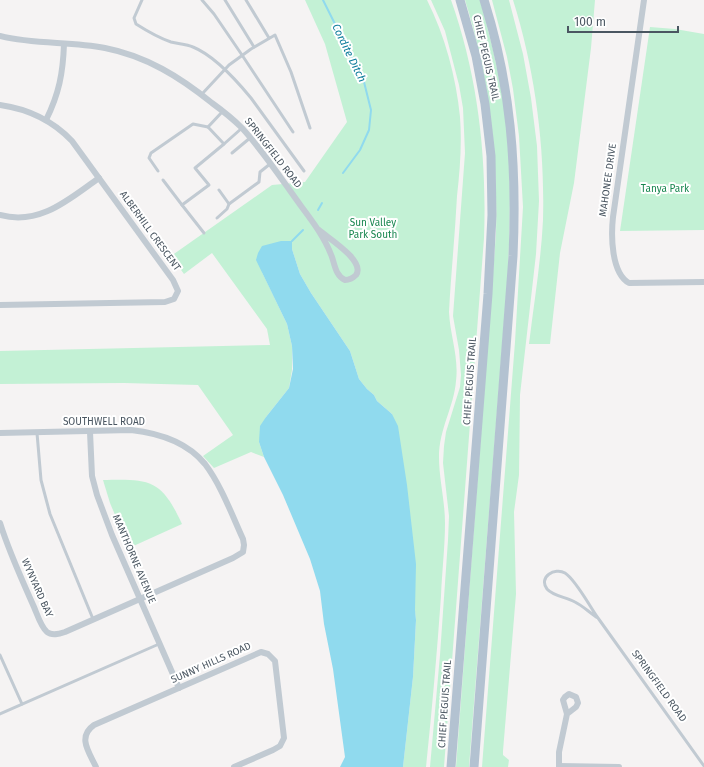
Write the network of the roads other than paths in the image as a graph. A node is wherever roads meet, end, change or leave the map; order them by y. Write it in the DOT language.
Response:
graph roads {
  1 [pos="142,0"];
  2 [pos="202,0"];
  3 [pos="225,0"];
  4 [pos="246,0"];
  5 [pos="460,0"];
  6 [pos="484,0"];
  7 [pos="644,0"];
  8 [pos="0,36"];
  9 [pos="269,38"];
  10 [pos="64,44"];
  11 [pos="254,47"];
  12 [pos="242,55"];
  13 [pos="224,69"];
  14 [pos="202,94"];
  15 [pos="0,105"];
  16 [pos="223,111"];
  17 [pos="46,120"];
  18 [pos="208,127"];
  19 [pos="242,128"];
  20 [pos="310,128"];
  21 [pos="293,132"];
  22 [pos="250,138"];
  23 [pos="224,144"];
  24 [pos="232,153"];
  25 [pos="270,164"];
  26 [pos="158,170"];
  27 [pos="304,172"];
  28 [pos="99,178"];
  29 [pos="163,180"];
  30 [pos="219,190"];
  31 [pos="229,204"];
  32 [pos="182,205"];
  33 [pos="0,214"];
  34 [pos="217,218"];
  35 [pos="319,230"];
  36 [pos="204,234"];
  37 [pos="704,282"];
  38 [pos="0,304"];
  39 [pos="37,432"];
  40 [pos="90,432"];
  41 [pos="0,433"];
  42 [pos="0,523"];
  43 [pos="140,599"];
  44 [pos="598,618"];
  45 [pos="93,619"];
  46 [pos="160,644"];
  47 [pos="0,655"];
  48 [pos="179,688"];
  49 [pos="22,704"];
  50 [pos="0,714"];
  51 [pos="567,714"];
  52 [pos="559,766"];
  53 [pos="704,766"];
  54 [pos="96,767"];
  55 [pos="234,767"];
  56 [pos="451,767"];
  57 [pos="474,767"];
  58 [pos="619,767"];
  1 -- 13 [label="lane"];
  2 -- 12 [label="lane"];
  3 -- 11 [label="lane"];
  4 -- 9 [label="lane"];
  5 -- 56 [label="main road, CHIEF PEGUIS TRAIL"];
  6 -- 57 [label="main road, CHIEF PEGUIS TRAIL"];
  7 -- 37 [label="street, MAHONEE DRIVE"];
  8 -- 10 [label="street, SPRINGFIELD ROAD"];
  9 -- 11 [label="lane"];
  9 -- 20 [label="lane"];
  10 -- 14 [label="street, SPRINGFIELD ROAD"];
  10 -- 17 [label="street"];
  11 -- 12 [label="lane"];
  12 -- 13 [label="lane"];
  12 -- 21 [label="lane"];
  13 -- 14 [label="lane"];
  13 -- 27 [label="lane"];
  14 -- 16 [label="street, SPRINGFIELD ROAD"];
  15 -- 17 [label="street, ALBERHILL CRESCENT"];
  16 -- 18 [label="lane"];
  16 -- 19 [label="street, SPRINGFIELD ROAD"];
  17 -- 28 [label="street, ALBERHILL CRESCENT"];
  18 -- 23 [label="lane"];
  18 -- 26 [label="lane"];
  19 -- 22 [label="street, SPRINGFIELD ROAD"];
  19 -- 23 [label="lane"];
  22 -- 24 [label="lane"];
  22 -- 25 [label="street, SPRINGFIELD ROAD"];
  23 -- 32 [label="lane"];
  25 -- 31 [label="lane"];
  25 -- 35 [label="street, SPRINGFIELD ROAD"];
  28 -- 33 [label="street"];
  28 -- 38 [label="street, ALBERHILL CRESCENT"];
  29 -- 32 [label="lane"];
  30 -- 31 [label="lane"];
  31 -- 34 [label="lane"];
  32 -- 36 [label="lane"];
  35 -- 35 [label="street, SPRINGFIELD ROAD"];
  39 -- 40 [label="street, SOUTHWELL ROAD"];
  39 -- 41 [label="street, SOUTHWELL ROAD"];
  39 -- 45 [label="lane"];
  40 -- 43 [label="street, MANTHORNE AVENUE"];
  40 -- 43 [label="street, SOUTHWELL ROAD"];
  42 -- 45 [label="street, WYNYARD BAY"];
  43 -- 45 [label="street, WYNYARD BAY"];
  43 -- 46 [label="street, MANTHORNE AVENUE"];
  44 -- 44 [label="lane, SPRINGFIELD ROAD"];
  44 -- 53 [label="lane, SPRINGFIELD ROAD"];
  46 -- 48 [label="street, MANTHORNE AVENUE"];
  46 -- 49 [label="lane"];
  47 -- 49 [label="lane"];
  48 -- 54 [label="street, SUNNY HILLS ROAD"];
  48 -- 55 [label="street, SUNNY HILLS ROAD"];
  49 -- 50 [label="lane"];
  51 -- 52 [label="street"];
  52 -- 58 [label="street"];
}
